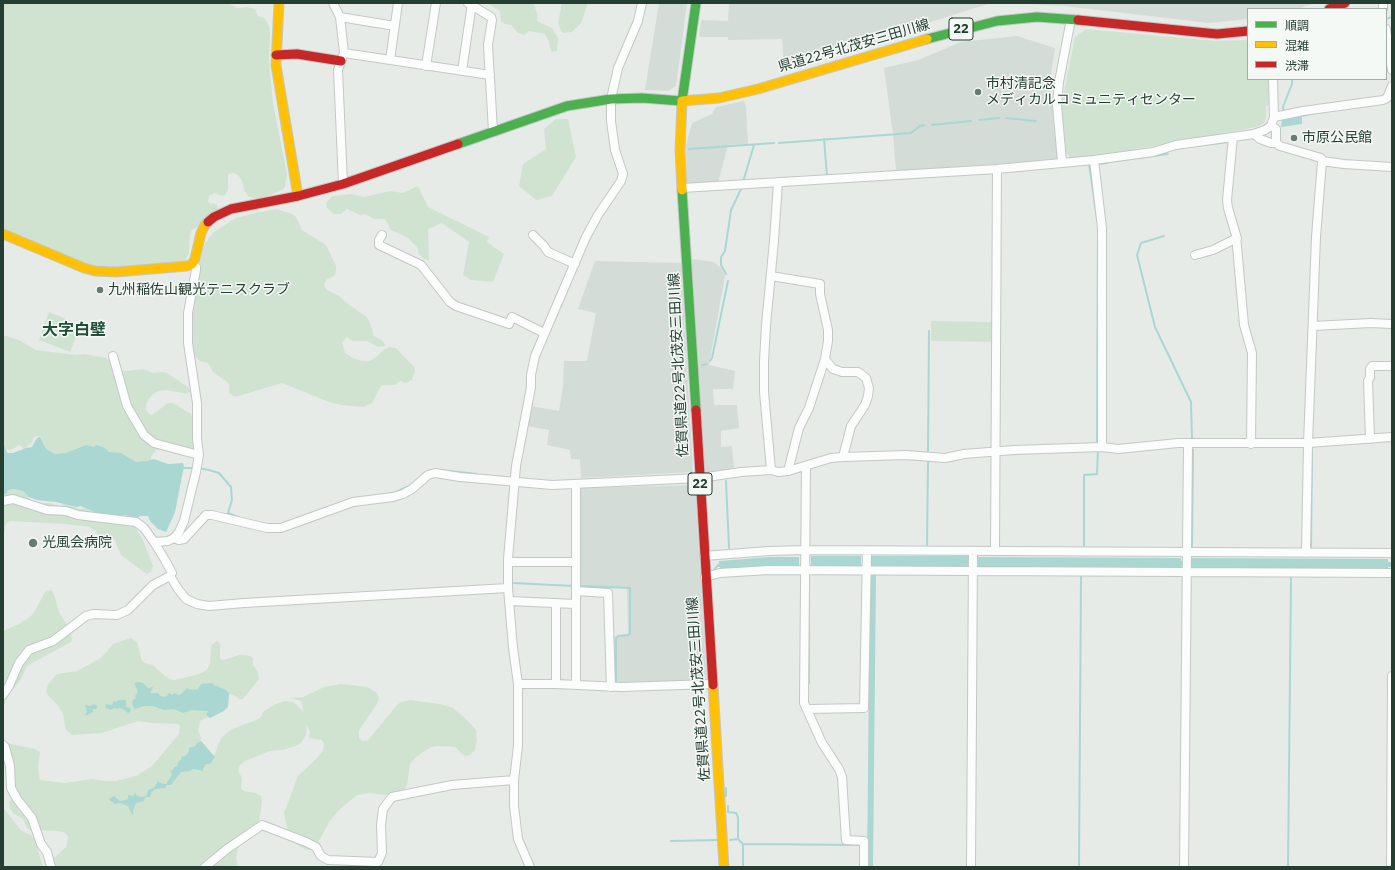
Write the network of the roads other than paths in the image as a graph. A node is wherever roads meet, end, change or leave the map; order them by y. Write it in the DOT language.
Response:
graph roads {
  1 [pos="279,3"];
  2 [pos="333,3"];
  3 [pos="398,3"];
  4 [pos="436,3"];
  5 [pos="642,3"];
  6 [pos="696,3"];
  7 [pos="1344,3"];
  8 [pos="471,4"];
  9 [pos="1332,8"];
  10 [pos="340,18"];
  11 [pos="1071,19"];
  12 [pos="395,26"];
  13 [pos="1247,31"];
  14 [pos="1387,35"];
  15 [pos="276,55"];
  16 [pos="343,57"];
  17 [pos="1391,57"];
  18 [pos="390,60"];
  19 [pos="426,66"];
  20 [pos="1392,70"];
  21 [pos="462,71"];
  22 [pos="490,75"];
  23 [pos="1273,80"];
  24 [pos="1392,86"];
  25 [pos="610,99"];
  26 [pos="682,101"];
  27 [pos="1274,117"];
  28 [pos="1271,126"];
  29 [pos="493,132"];
  30 [pos="1254,134"];
  31 [pos="1233,138"];
  32 [pos="1276,143"];
  33 [pos="1094,160"];
  34 [pos="1322,161"];
  35 [pos="1062,162"];
  36 [pos="1392,167"];
  37 [pos="997,168"];
  38 [pos="778,182"];
  39 [pos="343,184"];
  40 [pos="682,188"];
  41 [pos="298,196"];
  42 [pos="3,234"];
  43 [pos="382,235"];
  44 [pos="533,235"];
  45 [pos="1237,238"];
  46 [pos="1195,255"];
  47 [pos="192,264"];
  48 [pos="575,264"];
  49 [pos="771,276"];
  50 [pos="1392,324"];
  51 [pos="1313,326"];
  52 [pos="544,333"];
  53 [pos="113,356"];
  54 [pos="826,359"];
  55 [pos="1392,366"];
  56 [pos="1392,437"];
  57 [pos="1370,439"];
  58 [pos="1308,443"];
  59 [pos="1188,444"];
  60 [pos="1251,444"];
  61 [pos="1102,447"];
  62 [pos="996,451"];
  63 [pos="199,455"];
  64 [pos="843,457"];
  65 [pos="806,466"];
  66 [pos="771,470"];
  67 [pos="788,471"];
  68 [pos="700,478"];
  69 [pos="515,481"];
  70 [pos="576,484"];
  71 [pos="3,501"];
  72 [pos="174,538"];
  73 [pos="154,542"];
  74 [pos="805,550"];
  75 [pos="866,551"];
  76 [pos="995,551"];
  77 [pos="973,552"];
  78 [pos="1306,553"];
  79 [pos="1392,553"];
  80 [pos="704,556"];
  81 [pos="508,562"];
  82 [pos="576,562"];
  83 [pos="1186,562"];
  84 [pos="805,570"];
  85 [pos="866,570"];
  86 [pos="973,570"];
  87 [pos="1392,573"];
  88 [pos="170,576"];
  89 [pos="706,577"];
  90 [pos="508,588"];
  91 [pos="576,590"];
  92 [pos="509,601"];
  93 [pos="556,603"];
  94 [pos="576,604"];
  95 [pos="1392,676"];
  96 [pos="518,684"];
  97 [pos="556,684"];
  98 [pos="576,684"];
  99 [pos="712,684"];
  100 [pos="612,687"];
  101 [pos="3,695"];
  102 [pos="807,709"];
  103 [pos="3,744"];
  104 [pos="514,780"];
  105 [pos="52,866"];
  106 [pos="205,867"];
  107 [pos="530,867"];
  108 [pos="724,867"];
  109 [pos="864,867"];
  110 [pos="971,867"];
  111 [pos="1184,867"];
  112 [pos="1391,867"];
  1 -- 15 [label="main road"];
  2 -- 10 [label="street"];
  3 -- 12 [label="street"];
  4 -- 19 [label="street"];
  5 -- 25 [label="street"];
  6 -- 26 [label="main road, 佐賀県道22号北茂安三田川線"];
  7 -- 9 [label="main road"];
  8 -- 21 [label="street"];
  8 -- 22 [label="street"];
  10 -- 12 [label="street"];
  10 -- 16 [label="street"];
  11 -- 13 [label="main road, 県道22号北茂安三田川線 / 22"];
  11 -- 26 [label="main road, 県道22号北茂安三田川線 / 22"];
  11 -- 35 [label="street"];
  12 -- 18 [label="street"];
  14 -- 17 [label="street"];
  15 -- 16 [label="main road"];
  15 -- 41 [label="main road"];
  16 -- 18 [label="street"];
  16 -- 39 [label="street"];
  17 -- 20 [label="street"];
  18 -- 19 [label="street"];
  19 -- 21 [label="street"];
  21 -- 22 [label="street"];
  22 -- 29 [label="street"];
  23 -- 27 [label="street"];
  24 -- 27 [label="street"];
  25 -- 26 [label="main road, 県道22号北茂安三田川線"];
  25 -- 29 [label="main road, 県道22号北茂安三田川線"];
  25 -- 48 [label="street"];
  26 -- 40 [label="main road, 佐賀県道22号北茂安三田川線 / 22"];
  27 -- 28 [label="street"];
  28 -- 30 [label="street"];
  28 -- 32 [label="street"];
  29 -- 39 [label="main road, 県道22号北茂安三田川線"];
  30 -- 31 [label="street"];
  30 -- 32 [label="street"];
  31 -- 33 [label="street"];
  31 -- 45 [label="street"];
  32 -- 34 [label="street"];
  33 -- 35 [label="street"];
  33 -- 61 [label="street"];
  34 -- 36 [label="street"];
  34 -- 51 [label="street"];
  35 -- 37 [label="street"];
  37 -- 38 [label="street"];
  37 -- 62 [label="street"];
  38 -- 40 [label="street"];
  38 -- 49 [label="street"];
  39 -- 41 [label="main road, 県道22号北茂安三田川線"];
  40 -- 68 [label="main road, 佐賀県道22号北茂安三田川線 / 22"];
  41 -- 47 [label="main road, 県道22号北茂安三田川線"];
  42 -- 47 [label="main road"];
  43 -- 52 [label="street"];
  44 -- 48 [label="street"];
  45 -- 46 [label="street"];
  45 -- 60 [label="street"];
  47 -- 63 [label="street"];
  48 -- 52 [label="street"];
  49 -- 54 [label="street"];
  49 -- 66 [label="street"];
  50 -- 51 [label="street"];
  51 -- 58 [label="street"];
  52 -- 69 [label="street"];
  53 -- 63 [label="street"];
  54 -- 64 [label="street"];
  54 -- 67 [label="street"];
  55 -- 57 [label="street"];
  56 -- 57 [label="street"];
  57 -- 58 [label="street"];
  58 -- 60 [label="street"];
  58 -- 78 [label="street"];
  59 -- 60 [label="street"];
  59 -- 61 [label="street"];
  59 -- 83 [label="street"];
  61 -- 62 [label="street"];
  62 -- 64 [label="street"];
  62 -- 76 [label="street"];
  63 -- 72 [label="street"];
  64 -- 65 [label="street"];
  65 -- 67 [label="street"];
  65 -- 74 [label="street"];
  66 -- 67 [label="street"];
  66 -- 68 [label="street"];
  68 -- 70 [label="street"];
  68 -- 80 [label="main road, 佐賀県道22号北茂安三田川線 / 22"];
  69 -- 70 [label="street"];
  69 -- 72 [label="street"];
  69 -- 81 [label="street"];
  70 -- 82 [label="street"];
  71 -- 73 [label="street"];
  72 -- 73 [label="street"];
  73 -- 88 [label="street"];
  74 -- 75 [label="street"];
  74 -- 80 [label="street"];
  74 -- 84 [label="street"];
  75 -- 77 [label="street"];
  75 -- 85 [label="street"];
  76 -- 77 [label="street"];
  76 -- 83 [label="street"];
  77 -- 86 [label="street"];
  78 -- 79 [label="street"];
  78 -- 83 [label="street"];
  80 -- 89 [label="main road, 佐賀県道22号北茂安三田川線 / 22"];
  81 -- 82 [label="street"];
  81 -- 90 [label="street"];
  82 -- 91 [label="street"];
  83 -- 86 [label="street"];
  83 -- 87 [label="street"];
  83 -- 111 [label="street"];
  84 -- 85 [label="street"];
  84 -- 89 [label="street"];
  84 -- 102 [label="street"];
  85 -- 86 [label="street"];
  85 -- 102 [label="street"];
  86 -- 110 [label="street"];
  88 -- 90 [label="street"];
  88 -- 101 [label="street"];
  89 -- 99 [label="main road, 佐賀県道22号北茂安三田川線 / 22"];
  90 -- 92 [label="street"];
  91 -- 94 [label="street"];
  91 -- 100 [label="street"];
  92 -- 93 [label="street"];
  92 -- 96 [label="street"];
  93 -- 94 [label="street"];
  93 -- 97 [label="street"];
  94 -- 98 [label="street"];
  95 -- 112 [label="street"];
  96 -- 97 [label="street"];
  96 -- 104 [label="street"];
  97 -- 98 [label="street"];
  98 -- 100 [label="street"];
  99 -- 100 [label="street"];
  99 -- 108 [label="main road, 佐賀県道22号北茂安三田川線 / 22"];
  102 -- 109 [label="street"];
  103 -- 105 [label="street"];
  104 -- 106 [label="street"];
  104 -- 107 [label="street"];
}
